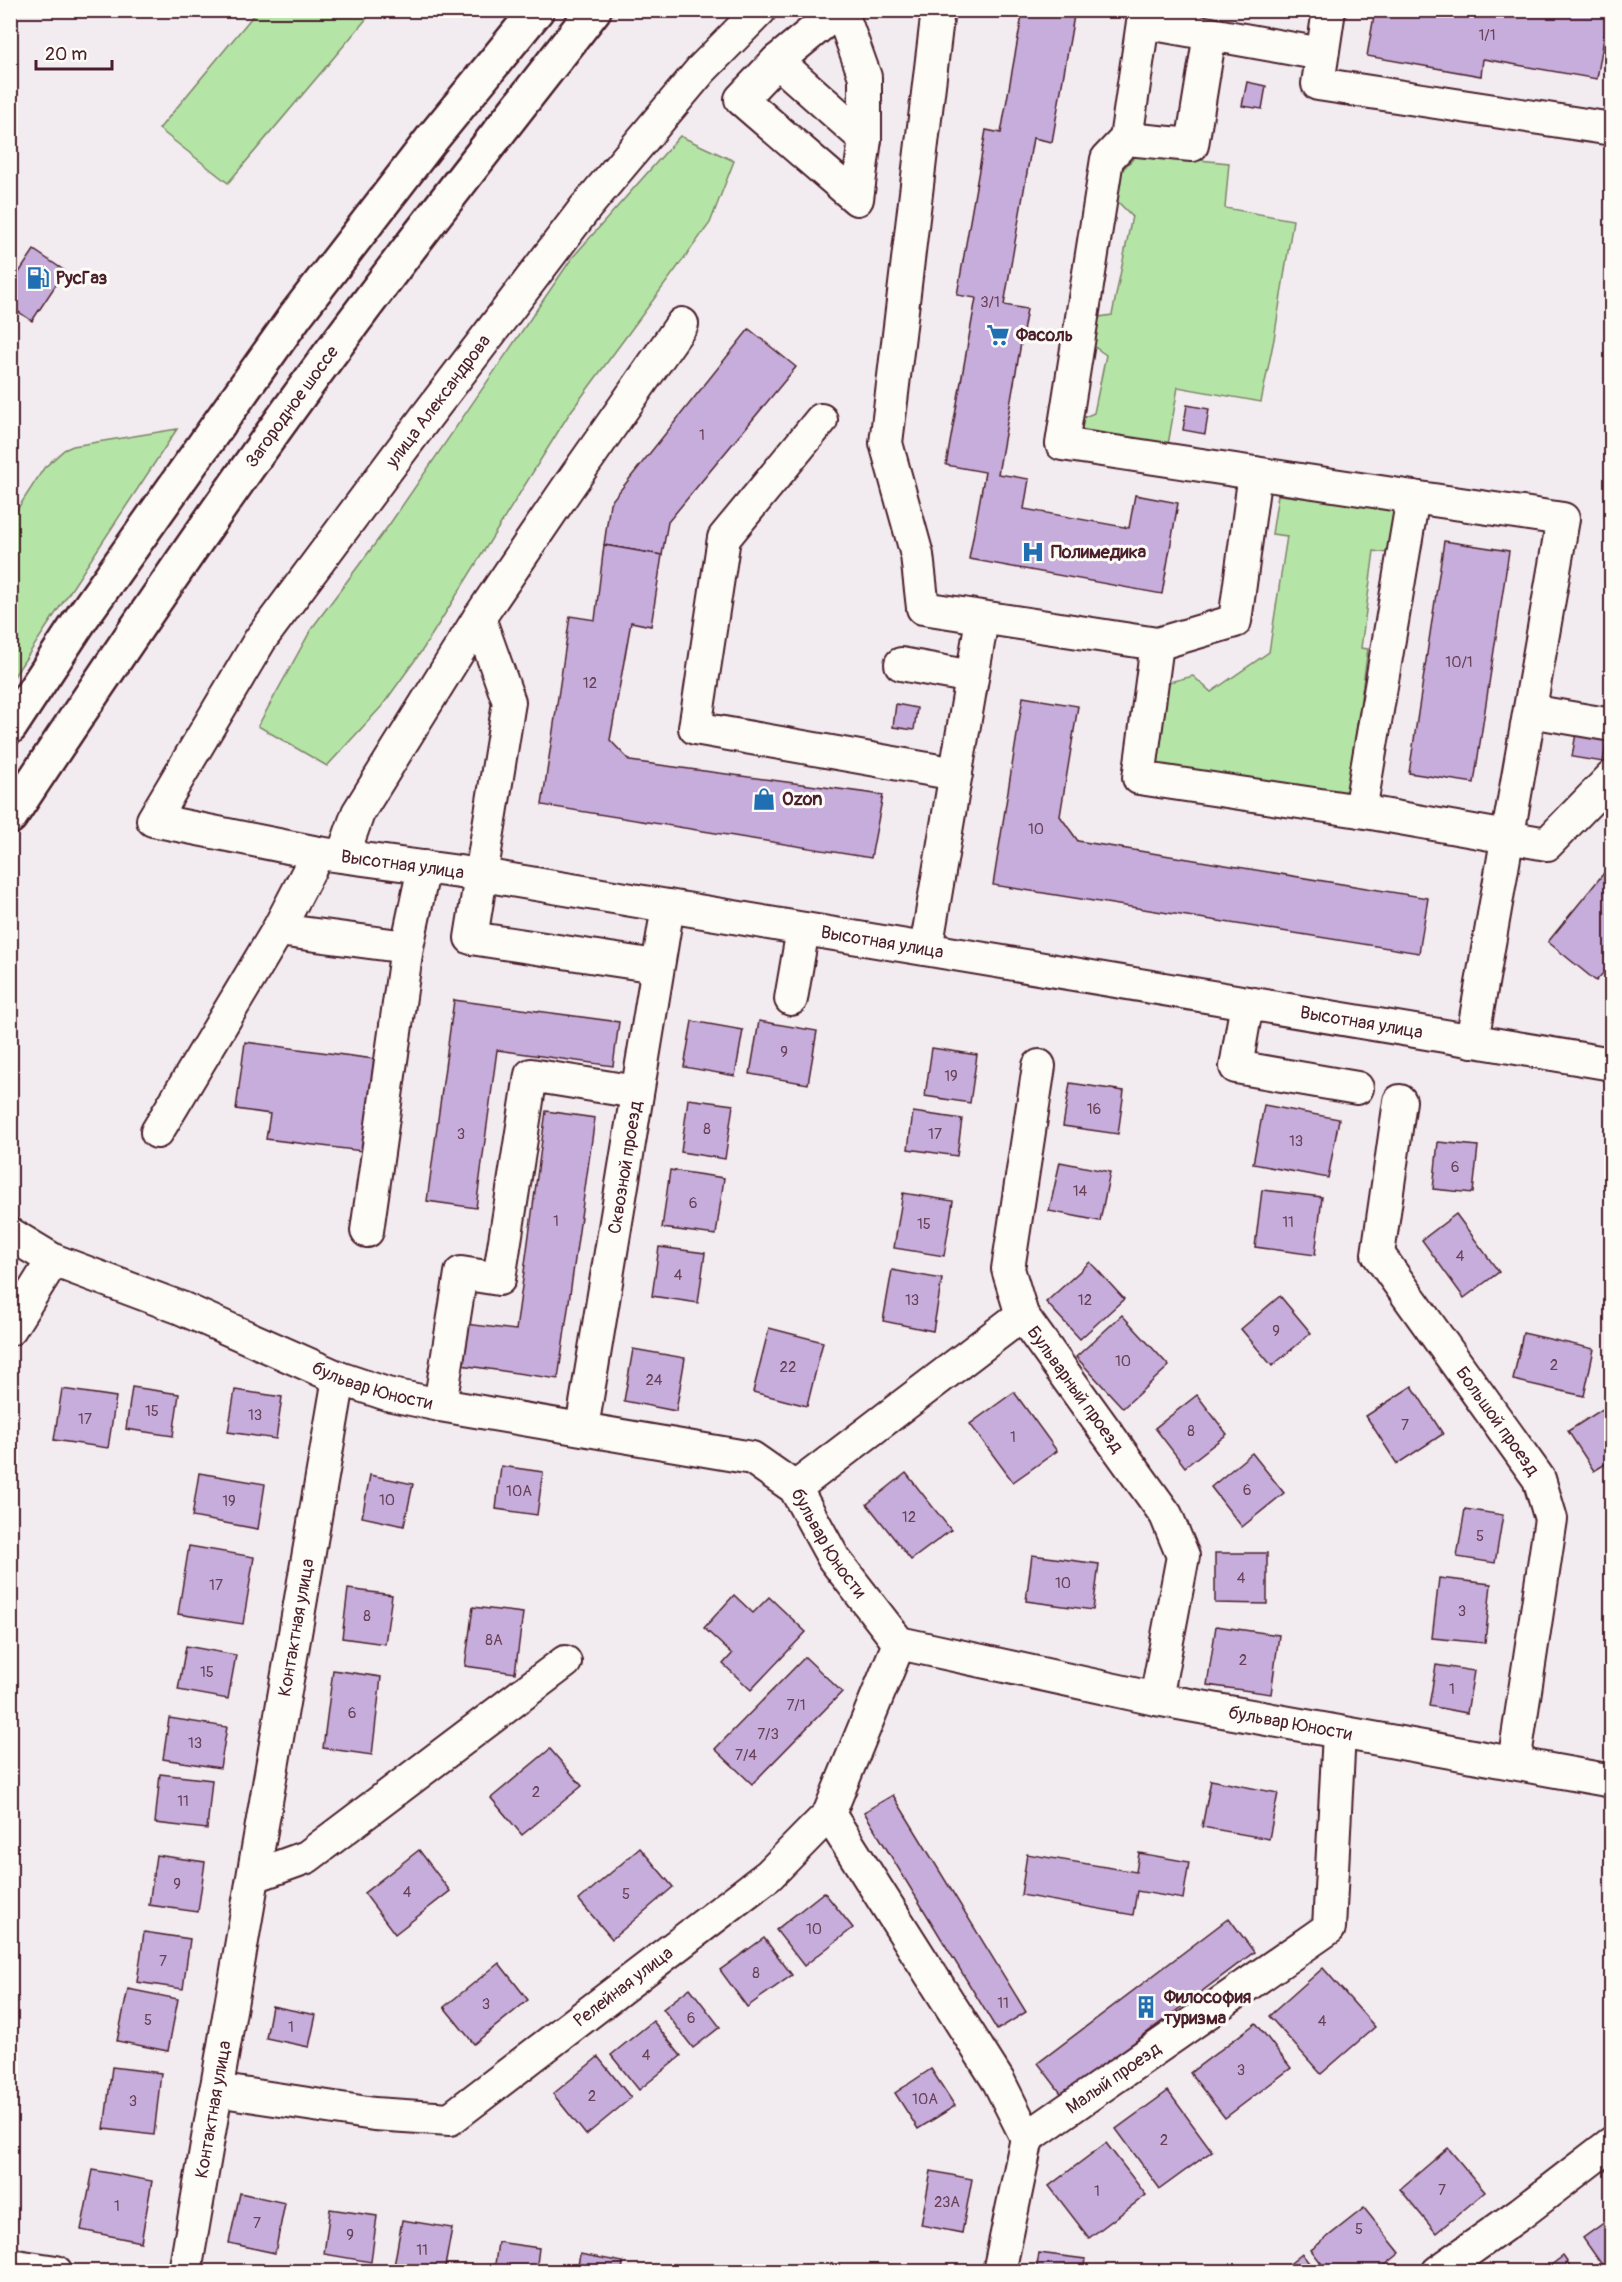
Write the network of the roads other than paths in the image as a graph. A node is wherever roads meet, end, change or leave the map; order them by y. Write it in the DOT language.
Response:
graph roads {
  1 [pos="537,10"];
  2 [pos="594,10"];
  3 [pos="760,10"];
  4 [pos="840,10"];
  5 [pos="938,10"];
  6 [pos="1329,10"];
  7 [pos="1210,34"];
  8 [pos="1322,54"];
  9 [pos="777,61"];
  10 [pos="1611,129"];
  11 [pos="865,139"];
  12 [pos="1126,140"];
  13 [pos="682,324"];
  14 [pos="821,420"];
  15 [pos="1255,473"];
  16 [pos="1413,497"];
  17 [pos="479,618"];
  18 [pos="982,619"];
  19 [pos="1157,644"];
  20 [pos="901,664"];
  21 [pos="972,677"];
  22 [pos="1530,711"];
  23 [pos="1611,725"];
  24 [pos="10,727"];
  25 [pos="956,774"];
  26 [pos="1611,777"];
  27 [pos="1360,811"];
  28 [pos="10,817"];
  29 [pos="153,820"];
  30 [pos="1508,837"];
  31 [pos="330,854"];
  32 [pos="424,867"];
  33 [pos="482,874"];
  34 [pos="668,906"];
  35 [pos="803,929"];
  36 [pos="278,930"];
  37 [pos="407,947"];
  38 [pos="926,949"];
  39 [pos="656,966"];
  40 [pos="791,999"];
  41 [pos="1247,1003"];
  42 [pos="1472,1041"];
  43 [pos="1611,1064"];
  44 [pos="1040,1066"];
  45 [pos="1357,1088"];
  46 [pos="636,1092"];
  47 [pos="1400,1101"];
  48 [pos="157,1131"];
  49 [pos="367,1231"];
  50 [pos="10,1234"];
  51 [pos="53,1260"];
  52 [pos="1022,1315"];
  53 [pos="10,1329"];
  54 [pos="339,1378"];
  55 [pos="440,1405"];
  56 [pos="582,1428"];
  57 [pos="795,1488"];
  58 [pos="899,1643"];
  59 [pos="565,1662"];
  60 [pos="1156,1699"];
  61 [pos="1339,1733"];
  62 [pos="1515,1763"];
  63 [pos="1611,1781"];
  64 [pos="830,1814"];
  65 [pos="254,1876"];
  66 [pos="216,2090"];
  67 [pos="1027,2138"];
  68 [pos="1611,2144"];
  69 [pos="10,2265"];
  70 [pos="56,2271"];
  71 [pos="185,2271"];
  72 [pos="999,2271"];
  73 [pos="1438,2271"];
  1 -- 24 [label="highway"];
  2 -- 28 [label="highway, Загородное шоссе"];
  3 -- 29 [label="street, улица Александрова"];
  4 -- 9 [label="street"];
  4 -- 11 [label="street"];
  5 -- 18 [label="street"];
  6 -- 8 [label="street"];
  7 -- 8 [label="street"];
  7 -- 12 [label="street"];
  7 -- 12 [label="street"];
  8 -- 10 [label="street"];
  9 -- 11 [label="street"];
  9 -- 11 [label="street"];
  12 -- 15 [label="street"];
  13 -- 17 [label="street"];
  14 -- 25 [label="street"];
  15 -- 16 [label="street"];
  15 -- 19 [label="street"];
  16 -- 22 [label="street"];
  16 -- 27 [label="street"];
  17 -- 31 [label="street"];
  17 -- 33 [label="street"];
  18 -- 19 [label="street"];
  18 -- 21 [label="street"];
  19 -- 27 [label="street"];
  20 -- 21 [label="street"];
  21 -- 25 [label="street"];
  22 -- 23 [label="street"];
  22 -- 30 [label="street"];
  25 -- 38 [label="street"];
  26 -- 30 [label="street"];
  27 -- 30 [label="street"];
  29 -- 31 [label="street, Высотная улица"];
  30 -- 42 [label="street"];
  31 -- 32 [label="street, Высотная улица"];
  31 -- 36 [label="street"];
  32 -- 33 [label="street, Высотная улица"];
  32 -- 37 [label="street"];
  33 -- 34 [label="street, Высотная улица"];
  33 -- 39 [label="street"];
  34 -- 35 [label="street, Высотная улица"];
  34 -- 39 [label="street, Сквозной проезд"];
  35 -- 38 [label="street, Высотная улица"];
  35 -- 40 [label="street"];
  36 -- 37 [label="street"];
  36 -- 48 [label="street"];
  37 -- 49 [label="street"];
  38 -- 41 [label="street, Высотная улица"];
  39 -- 46 [label="street, Сквозной проезд"];
  41 -- 42 [label="street, Высотная улица"];
  41 -- 45 [label="street"];
  42 -- 43 [label="street, Высотная улица"];
  44 -- 52 [label="street, Бульварный проезд"];
  46 -- 55 [label="street"];
  46 -- 56 [label="street, Сквозной проезд"];
  47 -- 62 [label="street, Большой проезд"];
  50 -- 51 [label="street, бульвар Юности"];
  51 -- 53 [label="street"];
  51 -- 54 [label="street, бульвар Юности"];
  52 -- 57 [label="street"];
  52 -- 60 [label="street, Бульварный проезд"];
  54 -- 55 [label="street, бульвар Юности"];
  54 -- 65 [label="street, Контактная улица"];
  55 -- 56 [label="street, бульвар Юности"];
  56 -- 57 [label="street, бульвар Юности"];
  57 -- 58 [label="street, бульвар Юности"];
  58 -- 60 [label="street, бульвар Юности"];
  58 -- 64 [label="street, Релейная улица"];
  59 -- 65 [label="street"];
  60 -- 61 [label="street, бульвар Юности"];
  61 -- 62 [label="street, бульвар Юности"];
  61 -- 67 [label="street, Малый проезд"];
  62 -- 63 [label="street, бульвар Юности"];
  64 -- 66 [label="street, Релейная улица"];
  64 -- 67 [label="street"];
  65 -- 66 [label="street, Контактная улица"];
  66 -- 71 [label="street, Контактная улица"];
  67 -- 72 [label="street"];
  68 -- 73 [label="street"];
  69 -- 70 [label="street"];
}
